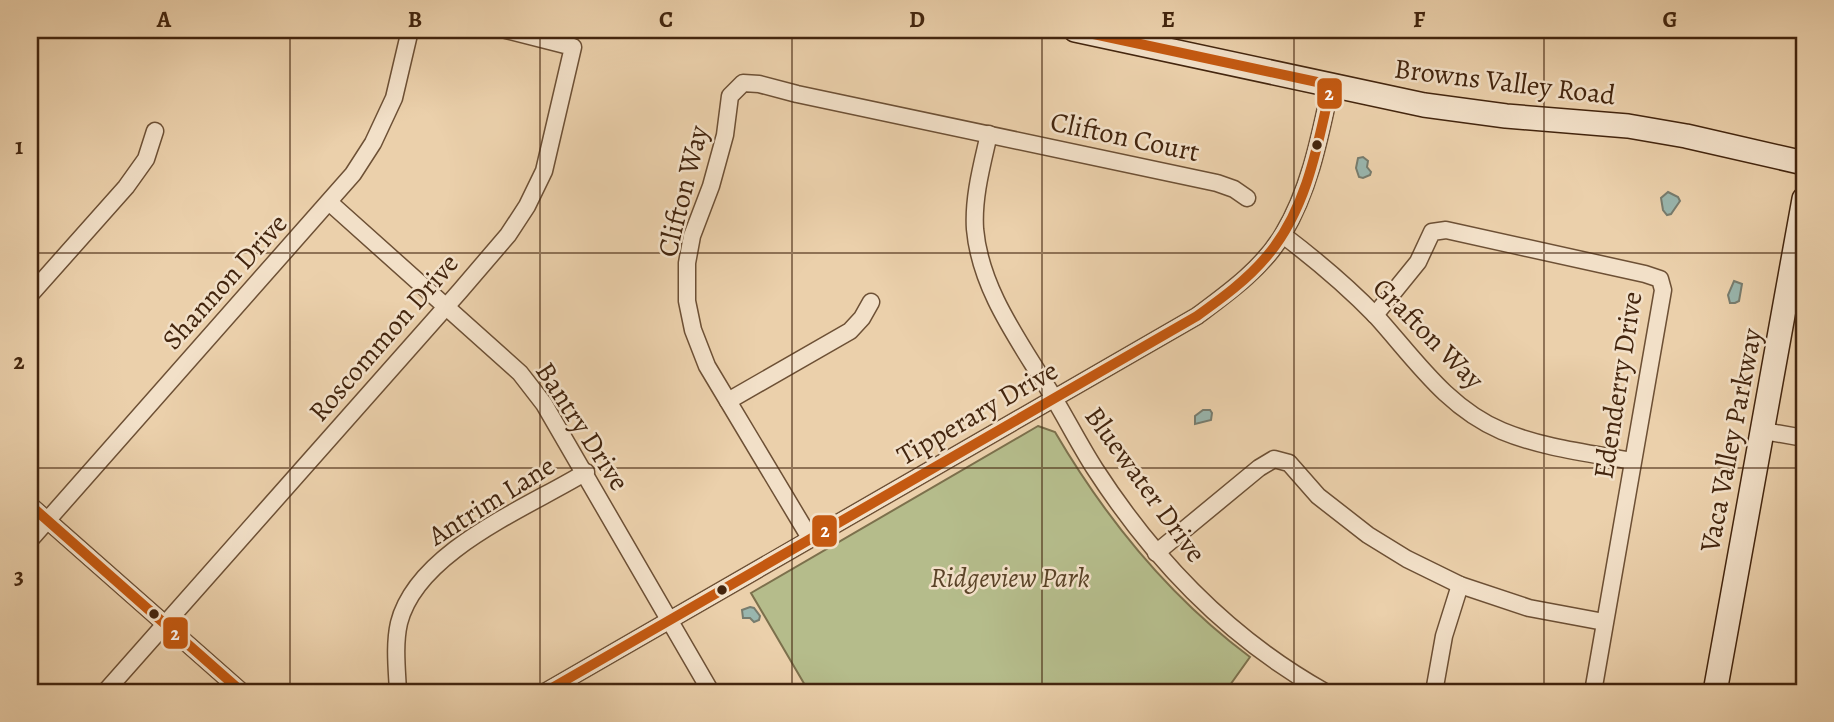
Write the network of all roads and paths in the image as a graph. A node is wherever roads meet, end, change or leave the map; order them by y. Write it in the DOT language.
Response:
graph roads {
  1 [pos="410,30"];
  2 [pos="506,30"];
  3 [pos="1075,30"];
  4 [pos="1331,85"];
  5 [pos="155,131"];
  6 [pos="989,134"];
  7 [pos="1804,163"];
  8 [pos="1247,198"];
  9 [pos="1804,198"];
  10 [pos="329,202"];
  11 [pos="1283,235"];
  12 [pos="30,295"];
  13 [pos="871,302"];
  14 [pos="446,306"];
  15 [pos="1374,315"];
  16 [pos="1054,398"];
  17 [pos="728,401"];
  18 [pos="1764,431"];
  19 [pos="1804,438"];
  20 [pos="1632,461"];
  21 [pos="586,472"];
  22 [pos="30,505"];
  23 [pos="46,521"];
  24 [pos="810,538"];
  25 [pos="30,540"];
  26 [pos="1156,553"];
  27 [pos="1460,585"];
  28 [pos="670,620"];
  29 [pos="1604,622"];
  30 [pos="165,625"];
  31 [pos="1594,687"];
  32 [pos="1308,688"];
  33 [pos="105,692"];
  34 [pos="242,692"];
  35 [pos="398,692"];
  36 [pos="545,692"];
  37 [pos="711,692"];
  38 [pos="1325,692"];
  39 [pos="1434,692"];
  40 [pos="1715,692"];
  1 -- 10 [label="street, Shannon Drive"];
  2 -- 14 [label="street, Roscommon Drive"];
  3 -- 4 [label="main road, Browns Valley Road"];
  4 -- 7 [label="main road, Browns Valley Road"];
  4 -- 11 [label="street, Tipperary Drive"];
  5 -- 12 [label="street"];
  6 -- 8 [label="street, Clifton Court"];
  6 -- 16 [label="street, Bluewater Drive"];
  6 -- 17 [label="street, Clifton Way"];
  9 -- 18 [label="main road, Vaca Valley Parkway"];
  10 -- 14 [label="street, Bantry Drive"];
  10 -- 23 [label="street, Shannon Drive"];
  11 -- 15 [label="street, Grafton Way"];
  11 -- 16 [label="street, Tipperary Drive"];
  13 -- 17 [label="street"];
  14 -- 21 [label="street, Bantry Drive"];
  14 -- 30 [label="street, Roscommon Drive"];
  15 -- 20 [label="street, Grafton Way"];
  15 -- 20 [label="street, Edenderry Drive"];
  16 -- 24 [label="street, Tipperary Drive"];
  16 -- 26 [label="street, Bluewater Drive"];
  17 -- 24 [label="street, Clifton Way"];
  18 -- 19 [label="street"];
  18 -- 40 [label="main road, Vaca Valley Parkway"];
  20 -- 29 [label="street, Edenderry Drive"];
  21 -- 28 [label="street, Bantry Drive"];
  21 -- 35 [label="street, Antrim Lane"];
  22 -- 23 [label="street"];
  23 -- 25 [label="street, Shannon Drive"];
  23 -- 30 [label="street"];
  24 -- 28 [label="street, Tipperary Drive"];
  26 -- 27 [label="street"];
  26 -- 32 [label="street, Bluewater Drive"];
  27 -- 29 [label="street"];
  27 -- 39 [label="street"];
  28 -- 36 [label="street, Tipperary Drive"];
  28 -- 37 [label="street, Bantry Drive"];
  29 -- 31 [label="street, Edenderry Drive"];
  30 -- 33 [label="street, Roscommon Drive"];
  30 -- 34 [label="street"];
  32 -- 38 [label="street, Bluewater Drive"];
}
